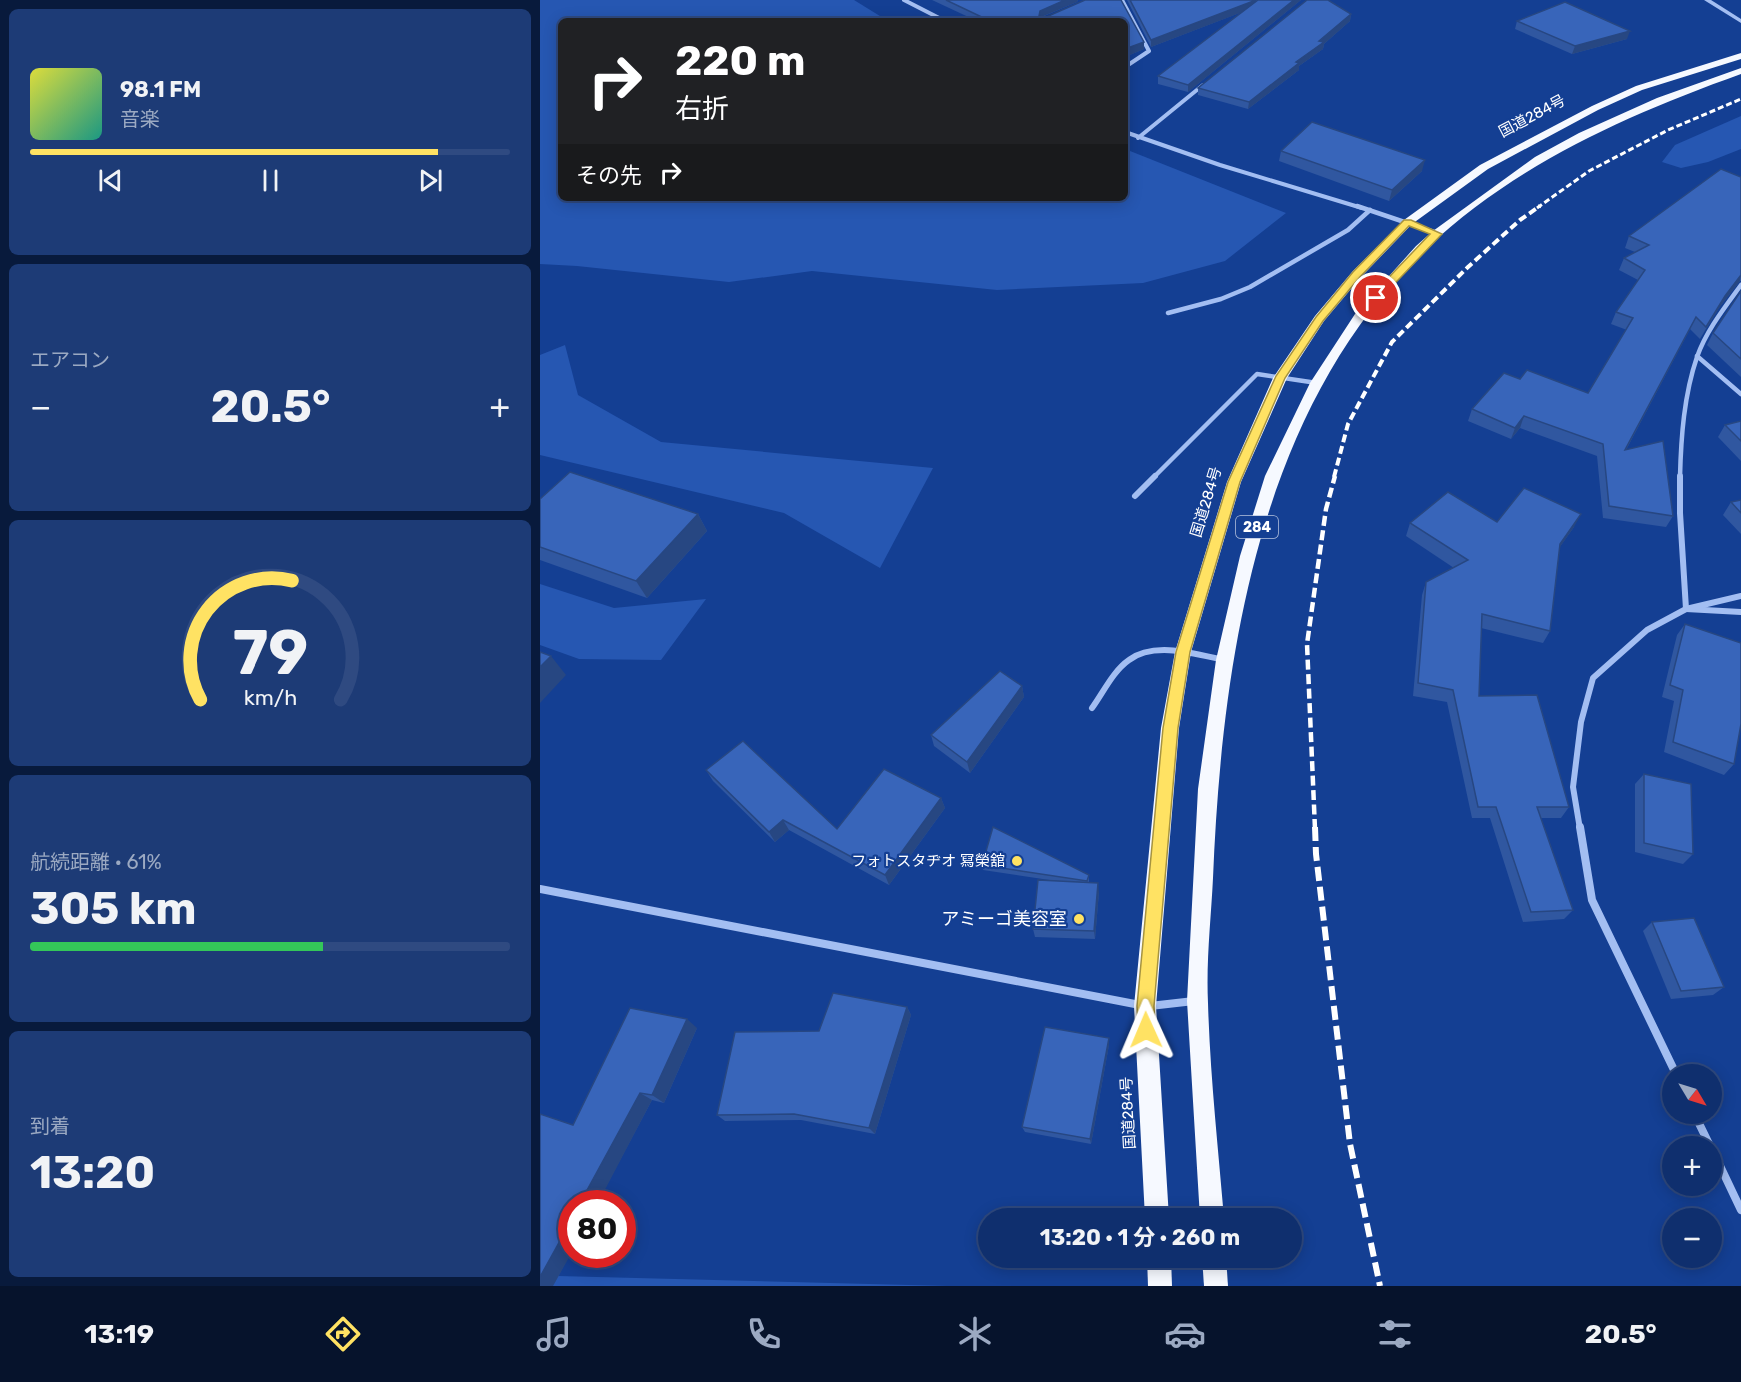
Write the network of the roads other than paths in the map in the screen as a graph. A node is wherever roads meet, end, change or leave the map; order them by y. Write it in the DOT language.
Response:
graph roads {
  1 [pos="904,0"];
  2 [pos="1122,0"];
  3 [pos="1707,0"];
  4 [pos="939,18"];
  5 [pos="1741,21"];
  6 [pos="1741,56"];
  7 [pos="1128,65"];
  8 [pos="1741,71"];
  9 [pos="1209,80"];
  10 [pos="1128,133"];
  11 [pos="1138,138"];
  12 [pos="1370,210"];
  13 [pos="1408,222"];
  14 [pos="1437,234"];
  15 [pos="1741,285"];
  16 [pos="1168,313"];
  17 [pos="1697,356"];
  18 [pos="1280,378"];
  19 [pos="1317,383"];
  20 [pos="1741,394"];
  21 [pos="1135,496"];
  22 [pos="1741,596"];
  23 [pos="1686,609"];
  24 [pos="1741,612"];
  25 [pos="1183,652"];
  26 [pos="1224,660"];
  27 [pos="1092,708"];
  28 [pos="540,889"];
  29 [pos="1197,1000"];
  30 [pos="1145,1006"];
  31 [pos="1671,1064"];
  32 [pos="1722,1170"];
  33 [pos="1156,1208"];
  34 [pos="1211,1208"];
  35 [pos="1741,1210"];
  36 [pos="1159,1268"];
  37 [pos="1215,1268"];
  38 [pos="1160,1286"];
  39 [pos="1216,1286"];
  1 -- 4 [label="street"];
  2 -- 7 [label="street"];
  3 -- 5 [label="street"];
  6 -- 13 [label="highway, 国道284号 / 284"];
  8 -- 14 [label="highway, 284"];
  9 -- 11 [label="street"];
  10 -- 11 [label="street"];
  11 -- 12 [label="street"];
  12 -- 13 [label="street"];
  12 -- 16 [label="street"];
  13 -- 14 [label="street"];
  13 -- 18 [label="highway, 国道284号 / 284"];
  14 -- 19 [label="highway, 284"];
  15 -- 17 [label="street"];
  17 -- 20 [label="street"];
  17 -- 23 [label="street"];
  18 -- 19 [label="street"];
  18 -- 21 [label="street"];
  18 -- 25 [label="highway, 国道284号 / 284"];
  19 -- 26 [label="highway, 284"];
  22 -- 23 [label="street"];
  23 -- 24 [label="street"];
  23 -- 31 [label="street"];
  25 -- 26 [label="street"];
  25 -- 27 [label="street"];
  25 -- 30 [label="highway, 国道284号 / 284"];
  26 -- 29 [label="highway, 284"];
  28 -- 30 [label="street"];
  29 -- 30 [label="street"];
  29 -- 34 [label="highway, 284"];
  30 -- 33 [label="highway, 国道284号 / 284"];
  32 -- 35 [label="street"];
  36 -- 38 [label="highway"];
  37 -- 39 [label="highway"];
}
